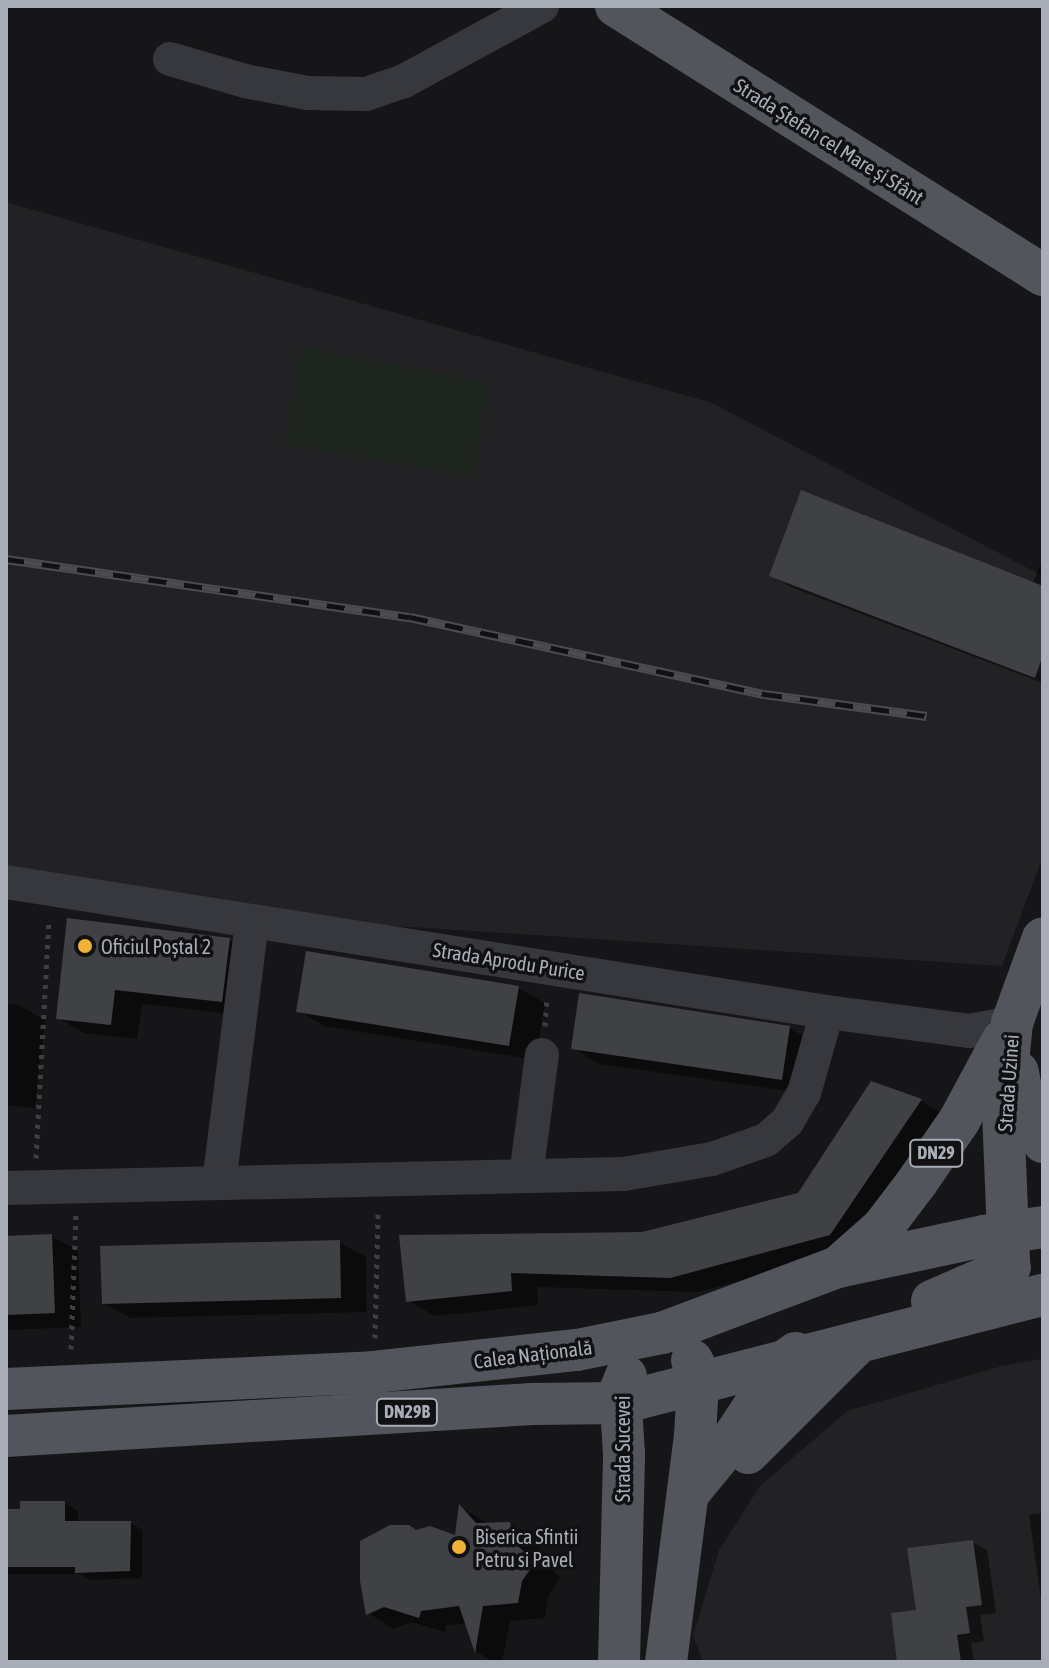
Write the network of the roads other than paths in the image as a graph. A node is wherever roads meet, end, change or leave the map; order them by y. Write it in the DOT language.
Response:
graph roads {
  1 [pos="542,6"];
  2 [pos="616,6"];
  3 [pos="170,59"];
  4 [pos="1043,275"];
  5 [pos="6,882"];
  6 [pos="252,921"];
  7 [pos="1043,938"];
  8 [pos="827,1012"];
  9 [pos="1012,1023"];
  10 [pos="542,1055"];
  11 [pos="1043,1142"];
  12 [pos="526,1176"];
  13 [pos="219,1183"];
  14 [pos="20,1187"];
  15 [pos="1024,1265"];
  16 [pos="838,1267"];
  17 [pos="662,1333"];
  18 [pos="860,1341"];
  19 [pos="782,1363"];
  20 [pos="698,1382"];
  21 [pos="6,1389"];
  22 [pos="621,1403"];
  23 [pos="6,1436"];
  24 [pos="687,1502"];
  25 [pos="668,1658"];
  26 [pos="618,1660"];
  1 -- 3 [label="street"];
  2 -- 4 [label="main road, Strada Ștefan cel Mare și Sfânt"];
  5 -- 6 [label="street, Strada Aprodu Purice"];
  6 -- 8 [label="street, Strada Aprodu Purice"];
  6 -- 13 [label="street"];
  7 -- 9 [label="main road, Strada Uzinei / DN29"];
  8 -- 9 [label="street, Strada Aprodu Purice"];
  8 -- 12 [label="street"];
  9 -- 11 [label="main road"];
  9 -- 15 [label="main road, Strada Uzinei / DN29"];
  9 -- 16 [label="main road, DN29"];
  10 -- 12 [label="street"];
  12 -- 13 [label="street"];
  13 -- 14 [label="street"];
  15 -- 16 [label="main road, Calea Națională"];
  15 -- 18 [label="main road"];
  15 -- 19 [label="main road"];
  16 -- 17 [label="main road, Calea Națională / DN29"];
  17 -- 20 [label="main road"];
  17 -- 21 [label="main road, Calea Națională / DN29B"];
  17 -- 22 [label="main road, Strada Sucevei / DN29"];
  18 -- 19 [label="main road, DN29B"];
  18 -- 24 [label="main road"];
  19 -- 20 [label="main road, DN29B"];
  19 -- 24 [label="main road"];
  20 -- 22 [label="main road, DN29B"];
  20 -- 24 [label="main road"];
  22 -- 23 [label="main road, DN29B"];
  22 -- 26 [label="main road, Strada Sucevei / DN29"];
  24 -- 25 [label="main road"];
}
